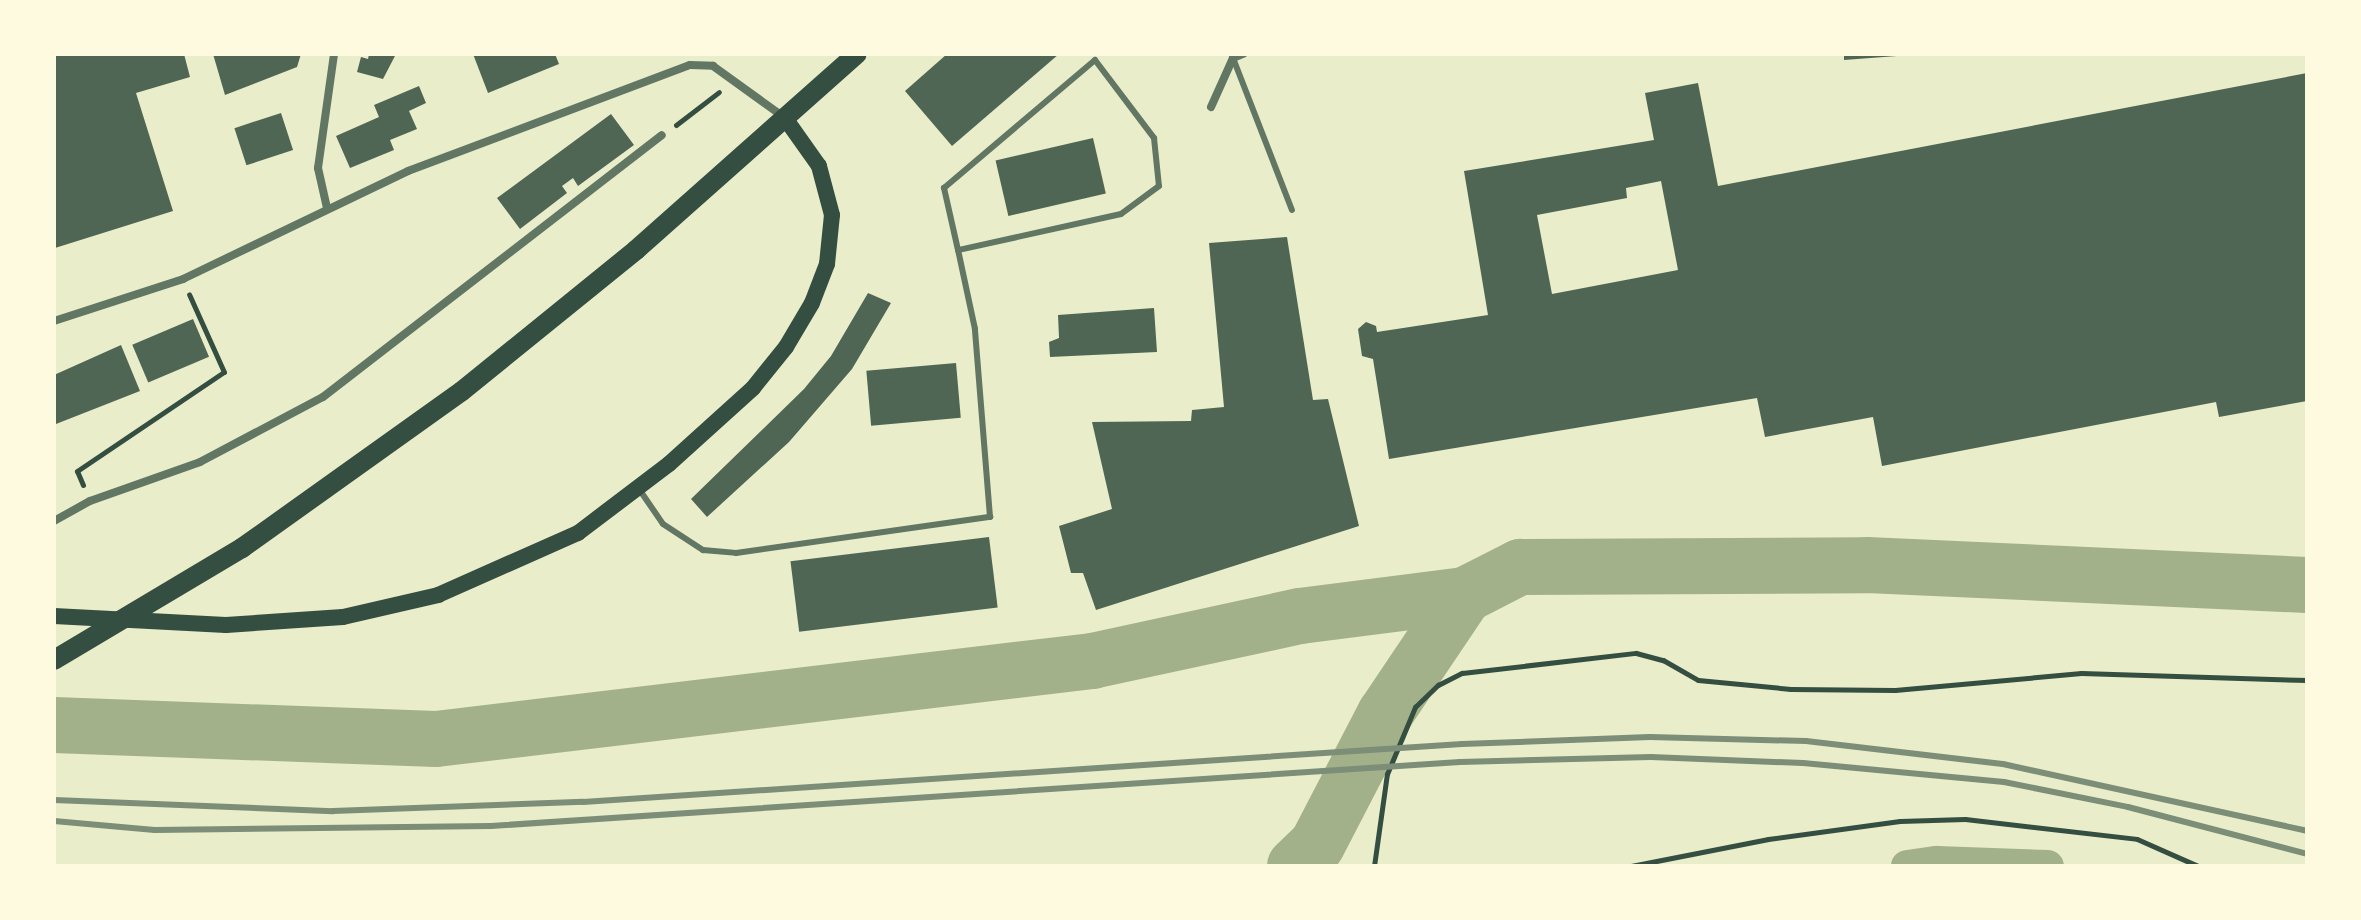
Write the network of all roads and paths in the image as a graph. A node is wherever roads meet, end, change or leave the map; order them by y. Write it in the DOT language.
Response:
graph roads {
  1 [pos="334,54"];
  2 [pos="857,54"];
  3 [pos="1238,56"];
  4 [pos="735,79"];
  5 [pos="1211,107"];
  6 [pos="785,118"];
  7 [pos="662,135"];
  8 [pos="327,208"];
  9 [pos="1292,210"];
  10 [pos="958,250"];
  11 [pos="183,279"];
  12 [pos="54,321"];
  13 [pos="77,471"];
  14 [pos="639,489"];
  15 [pos="54,521"];
  16 [pos="54,616"];
  17 [pos="54,660"];
  18 [pos="2307,680"];
  19 [pos="1374,866"];
  20 [pos="1631,866"];
  21 [pos="2198,866"];
  1 -- 8 [label="street"];
  2 -- 6 [label="main road"];
  3 -- 5 [label="street"];
  3 -- 9 [label="lane"];
  4 -- 6 [label="street"];
  4 -- 7 [label="path"];
  4 -- 8 [label="street"];
  6 -- 14 [label="main road"];
  6 -- 17 [label="main road"];
  7 -- 15 [label="street"];
  8 -- 11 [label="street"];
  10 -- 10 [label="lane"];
  10 -- 14 [label="lane"];
  11 -- 12 [label="street"];
  11 -- 13 [label="path"];
  14 -- 16 [label="main road"];
  18 -- 19 [label="path"];
  20 -- 21 [label="path"];
}
